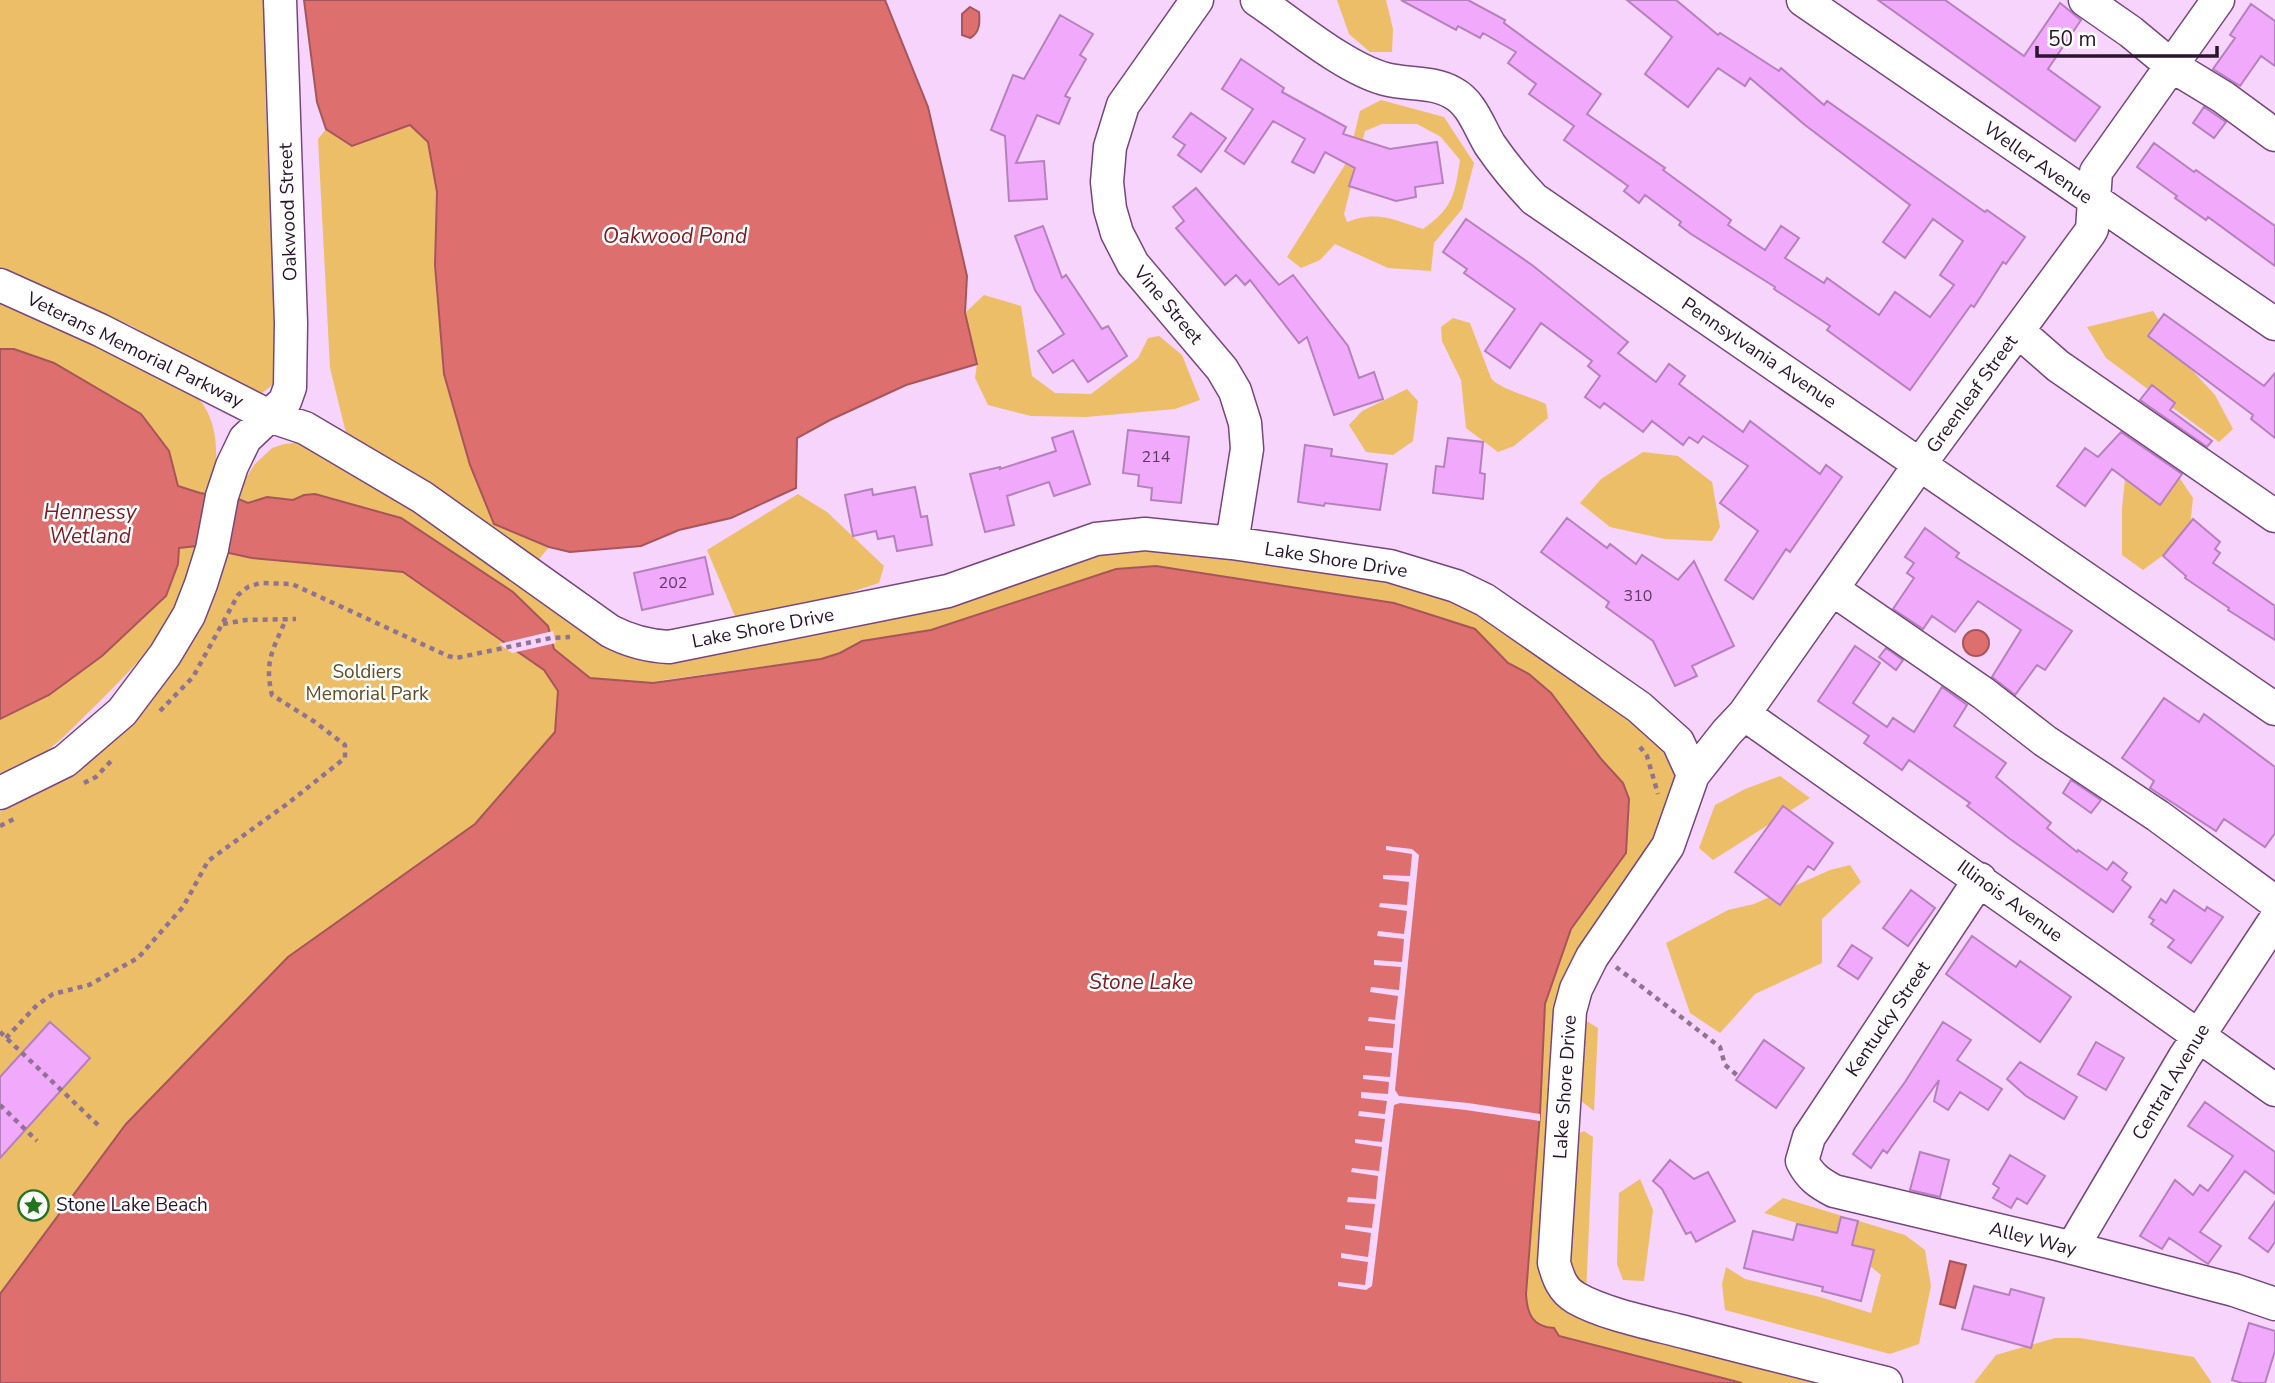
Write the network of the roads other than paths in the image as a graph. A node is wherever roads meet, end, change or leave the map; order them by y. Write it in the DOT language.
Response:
graph roads {
  1 [pos="280,0"];
  2 [pos="1197,0"];
  3 [pos="1257,0"];
  4 [pos="2085,0"];
  5 [pos="2218,0"];
  6 [pos="1817,4"];
  7 [pos="2172,66"];
  8 [pos="2275,135"];
  9 [pos="2094,202"];
  10 [pos="0,285"];
  11 [pos="2275,324"];
  12 [pos="2018,331"];
  13 [pos="269,416"];
  14 [pos="1920,464"];
  15 [pos="2275,516"];
  16 [pos="1232,543"];
  17 [pos="1832,589"];
  18 [pos="2275,709"];
  19 [pos="1744,714"];
  20 [pos="1693,775"];
  21 [pos="0,793"];
  22 [pos="1980,879"];
  23 [pos="2275,902"];
  24 [pos="2275,920"];
  25 [pos="2198,1036"];
  26 [pos="2275,1090"];
  27 [pos="1802,1161"];
  28 [pos="2072,1248"];
  29 [pos="2275,1304"];
  30 [pos="1886,1383"];
  1 -- 13 [label="street, Oakwood Street"];
  2 -- 16 [label="street, Vine Street"];
  3 -- 14 [label="street, Pennsylvania Avenue"];
  4 -- 7 [label="street"];
  5 -- 7 [label="street, Greenleaf Street"];
  6 -- 9 [label="street, Weller Avenue"];
  7 -- 8 [label="street"];
  7 -- 9 [label="street, Greenleaf Street"];
  9 -- 11 [label="street, Weller Avenue"];
  9 -- 12 [label="street, Greenleaf Street"];
  10 -- 13 [label="street, Veterans Memorial Parkway"];
  12 -- 14 [label="street, Greenleaf Street"];
  12 -- 15 [label="street"];
  13 -- 16 [label="street, Lake Shore Drive"];
  13 -- 21 [label="street, Oakwood Street"];
  14 -- 17 [label="street, Greenleaf Street"];
  14 -- 18 [label="street, Pennsylvania Avenue"];
  16 -- 20 [label="street, Lake Shore Drive"];
  17 -- 19 [label="street, Greenleaf Street"];
  17 -- 23 [label="street"];
  19 -- 20 [label="street, Greenleaf Street"];
  19 -- 22 [label="street, Illinois Avenue"];
  20 -- 30 [label="street, Lake Shore Drive"];
  22 -- 25 [label="street, Illinois Avenue"];
  22 -- 27 [label="street, Kentucky Street"];
  24 -- 25 [label="street, Central Avenue"];
  25 -- 26 [label="street, Illinois Avenue"];
  25 -- 28 [label="street, Central Avenue"];
  27 -- 28 [label="street, Alley Way"];
  28 -- 29 [label="street, Alley Way"];
}
